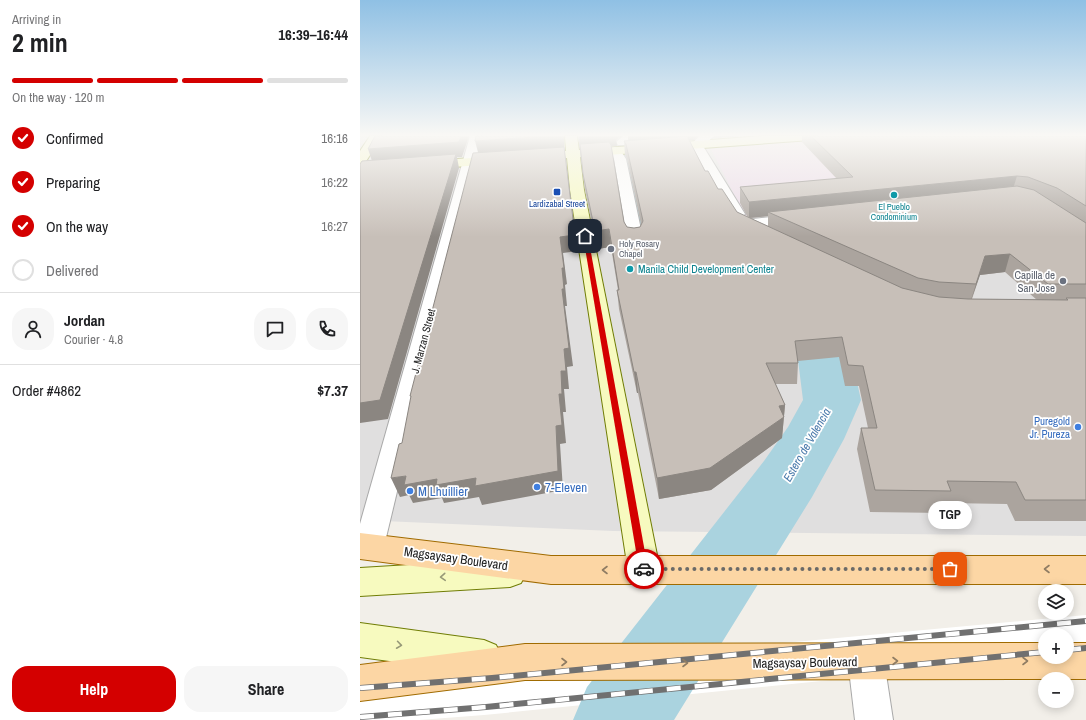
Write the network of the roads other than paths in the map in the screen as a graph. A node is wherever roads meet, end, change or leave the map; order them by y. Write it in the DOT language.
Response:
graph roads {
  1 [pos="468,170"];
  2 [pos="575,170"];
  3 [pos="622,170"];
  4 [pos="710,170"];
  5 [pos="814,217"];
  6 [pos="743,225"];
  7 [pos="772,238"];
  8 [pos="635,239"];
  9 [pos="364,546"];
  10 [pos="551,570"];
  11 [pos="656,570"];
  12 [pos="1086,570"];
  13 [pos="362,582"];
  14 [pos="360,640"];
  15 [pos="1086,660"];
  16 [pos="866,661"];
  17 [pos="525,662"];
  18 [pos="360,683"];
  19 [pos="874,720"];
  1 -- 9 [label="street, J. Marzan Street"];
  2 -- 11 [label="street"];
  3 -- 8 [label="street"];
  4 -- 6 [label="street"];
  5 -- 6 [label="street"];
  6 -- 7 [label="street"];
  9 -- 10 [label="main road, Magsaysay Boulevard"];
  11 -- 10 [label="main road, Magsaysay Boulevard, one-way"];
  10 -- 13 [label="street, Magsaysay Boulevard, one-way"];
  12 -- 11 [label="main road, Magsaysay Boulevard, one-way"];
  14 -- 17 [label="street, Magsaysay Boulevard, one-way"];
  16 -- 15 [label="main road, Magsaysay Boulevard, one-way"];
  17 -- 16 [label="main road, Magsaysay Boulevard, one-way"];
  16 -- 19 [label="street"];
  17 -- 18 [label="main road, Magsaysay Boulevard"];
}
